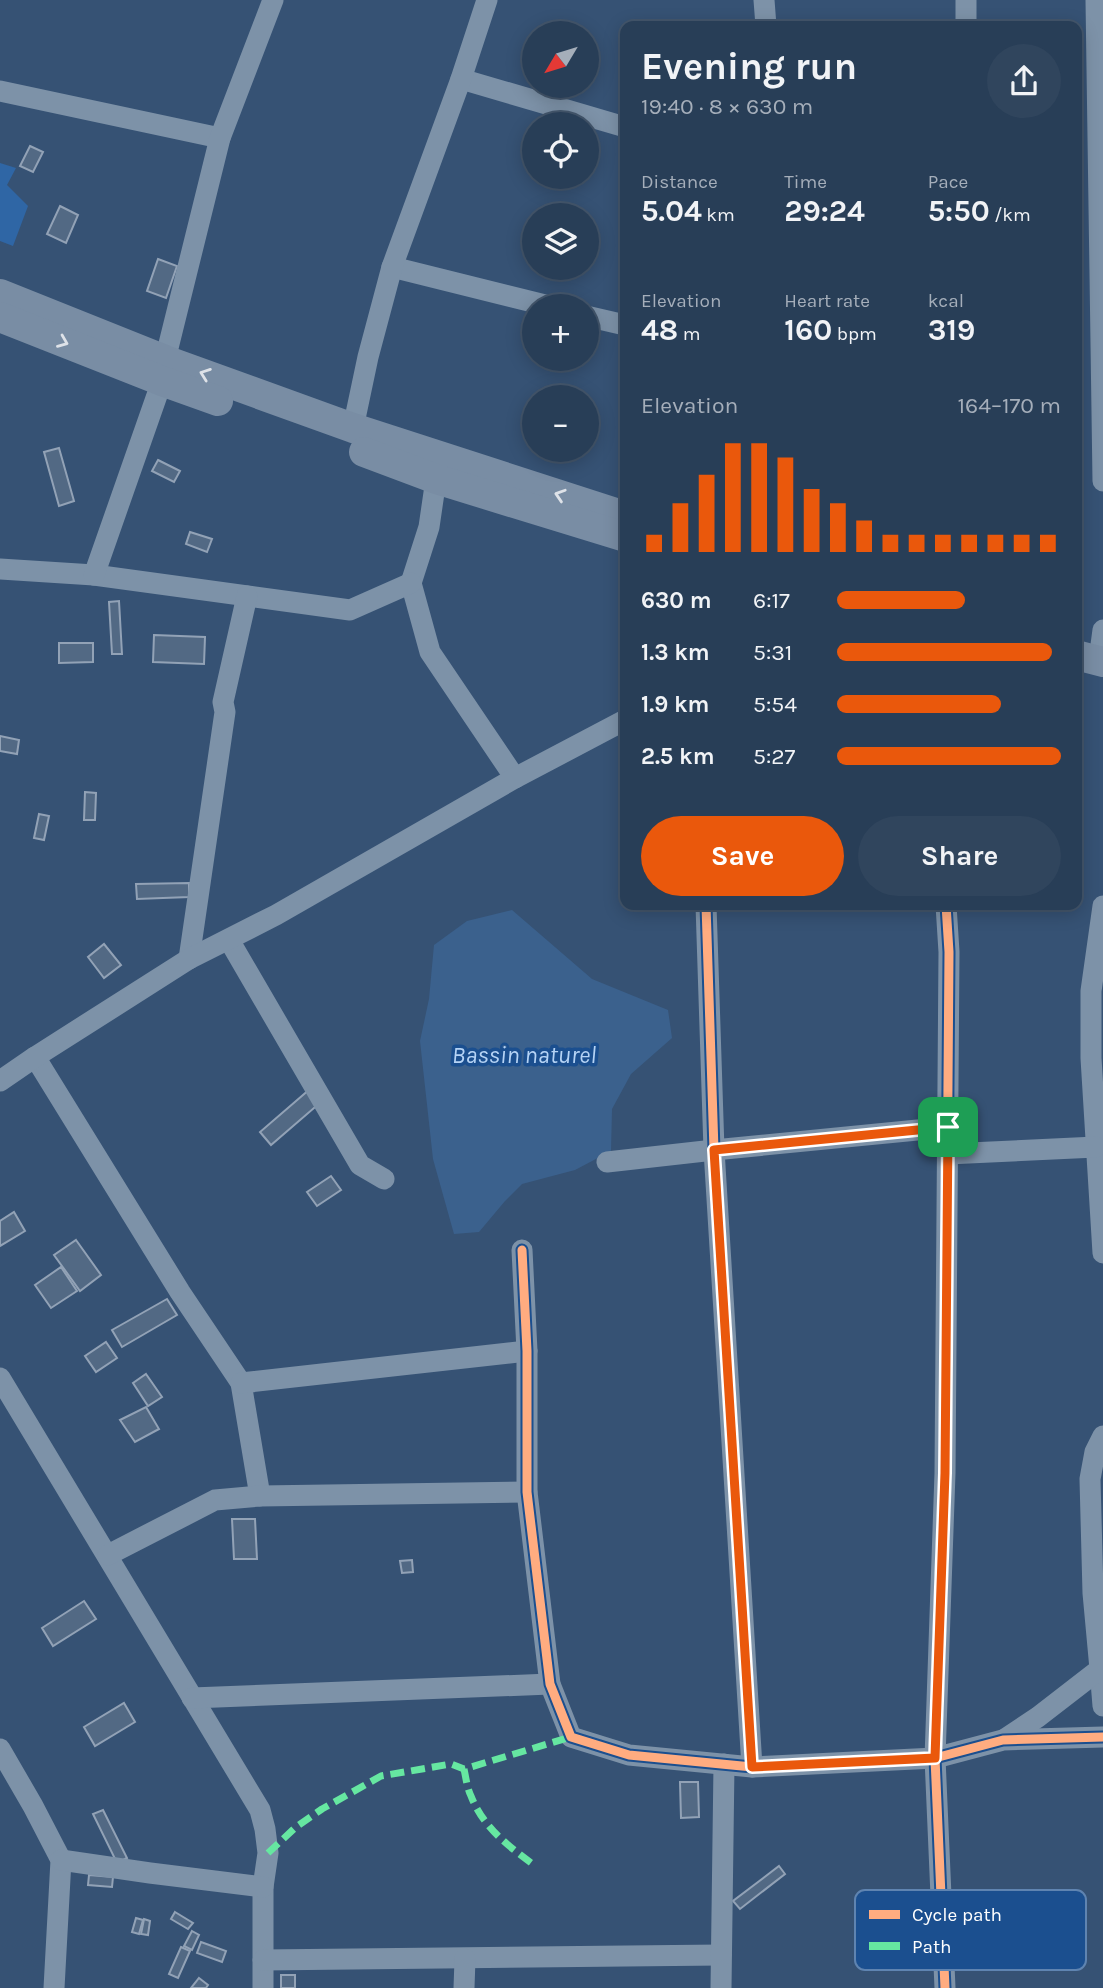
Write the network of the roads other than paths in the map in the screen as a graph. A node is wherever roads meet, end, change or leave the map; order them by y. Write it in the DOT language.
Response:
graph roads {
  1 [pos="273,0"];
  2 [pos="486,0"];
  3 [pos="764,0"];
  4 [pos="966,0"];
  5 [pos="1096,0"];
  6 [pos="766,21"];
  7 [pos="966,21"];
  8 [pos="461,79"];
  9 [pos="0,91"];
  10 [pos="620,126"];
  11 [pos="220,138"];
  12 [pos="392,267"];
  13 [pos="0,294"];
  14 [pos="522,299"];
  15 [pos="0,317"];
  16 [pos="599,319"];
  17 [pos="620,324"];
  18 [pos="163,370"];
  19 [pos="353,428"];
  20 [pos="436,479"];
  21 [pos="1103,481"];
  22 [pos="620,514"];
  23 [pos="620,535"];
  24 [pos="0,569"];
  25 [pos="94,575"];
  26 [pos="411,583"];
  27 [pos="247,596"];
  28 [pos="620,723"];
  29 [pos="514,778"];
  30 [pos="1103,906"];
  31 [pos="706,910"];
  32 [pos="946,910"];
  33 [pos="229,940"];
  34 [pos="189,959"];
  35 [pos="1097,991"];
  36 [pos="35,1056"];
  37 [pos="0,1081"];
  38 [pos="948,1127"];
  39 [pos="1096,1147"];
  40 [pos="714,1150"];
  41 [pos="947,1154"];
  42 [pos="607,1162"];
  43 [pos="384,1179"];
  44 [pos="1101,1210"];
  45 [pos="522,1250"];
  46 [pos="1103,1253"];
  47 [pos="527,1352"];
  48 [pos="241,1383"];
  49 [pos="2,1387"];
  50 [pos="1103,1436"];
  51 [pos="527,1492"];
  52 [pos="260,1496"];
  53 [pos="108,1555"];
  54 [pos="1100,1669"];
  55 [pos="550,1684"];
  56 [pos="192,1698"];
  57 [pos="1103,1706"];
  58 [pos="1103,1737"];
  59 [pos="1003,1740"];
  60 [pos="0,1749"];
  61 [pos="935,1758"];
  62 [pos="724,1764"];
  63 [pos="752,1767"];
  64 [pos="61,1860"];
  65 [pos="263,1887"];
  66 [pos="941,1890"];
  67 [pos="721,1955"];
  68 [pos="465,1959"];
  69 [pos="263,1960"];
  70 [pos="944,1970"];
  71 [pos="54,1988"];
  72 [pos="263,1988"];
  73 [pos="464,1988"];
  74 [pos="721,1988"];
  75 [pos="945,1988"];
  1 -- 11 [label="street"];
  2 -- 8 [label="street"];
  3 -- 6 [label="street"];
  4 -- 7 [label="street"];
  5 -- 21 [label="street"];
  8 -- 10 [label="street"];
  8 -- 12 [label="street"];
  9 -- 11 [label="street"];
  11 -- 18 [label="street"];
  12 -- 14 [label="street"];
  12 -- 19 [label="street"];
  13 -- 18 [label="main road"];
  15 -- 18 [label="main road, one-way"];
  16 -- 17 [label="street"];
  19 -- 18 [label="main road, one-way"];
  18 -- 20 [label="main road"];
  18 -- 25 [label="street"];
  22 -- 19 [label="main road, one-way"];
  20 -- 23 [label="main road"];
  20 -- 26 [label="street"];
  24 -- 25 [label="street"];
  25 -- 27 [label="street"];
  26 -- 27 [label="street"];
  26 -- 29 [label="street"];
  27 -- 34 [label="street"];
  28 -- 29 [label="street"];
  29 -- 33 [label="street"];
  30 -- 35 [label="street"];
  31 -- 40 [label="street"];
  32 -- 38 [label="street"];
  33 -- 34 [label="street"];
  33 -- 43 [label="street"];
  34 -- 36 [label="street"];
  35 -- 39 [label="street"];
  36 -- 37 [label="street"];
  36 -- 48 [label="street"];
  38 -- 40 [label="street"];
  38 -- 41 [label="street"];
  39 -- 41 [label="street"];
  39 -- 44 [label="street"];
  40 -- 42 [label="street"];
  40 -- 63 [label="street"];
  41 -- 61 [label="street"];
  44 -- 46 [label="street"];
  45 -- 47 [label="street"];
  47 -- 48 [label="street"];
  47 -- 51 [label="street"];
  48 -- 52 [label="street"];
  49 -- 53 [label="street"];
  50 -- 54 [label="street"];
  51 -- 52 [label="street"];
  51 -- 55 [label="street"];
  52 -- 53 [label="street"];
  53 -- 56 [label="street"];
  54 -- 57 [label="street"];
  54 -- 59 [label="street"];
  55 -- 56 [label="street"];
  55 -- 62 [label="street"];
  56 -- 65 [label="street"];
  58 -- 59 [label="street"];
  59 -- 61 [label="street"];
  60 -- 64 [label="street"];
  61 -- 63 [label="street"];
  61 -- 66 [label="street"];
  62 -- 63 [label="street"];
  62 -- 67 [label="street"];
  64 -- 65 [label="street"];
  64 -- 71 [label="street"];
  65 -- 69 [label="street"];
  67 -- 68 [label="street"];
  67 -- 74 [label="street"];
  68 -- 69 [label="street"];
  68 -- 73 [label="street"];
  69 -- 72 [label="street"];
  70 -- 75 [label="street"];
}
